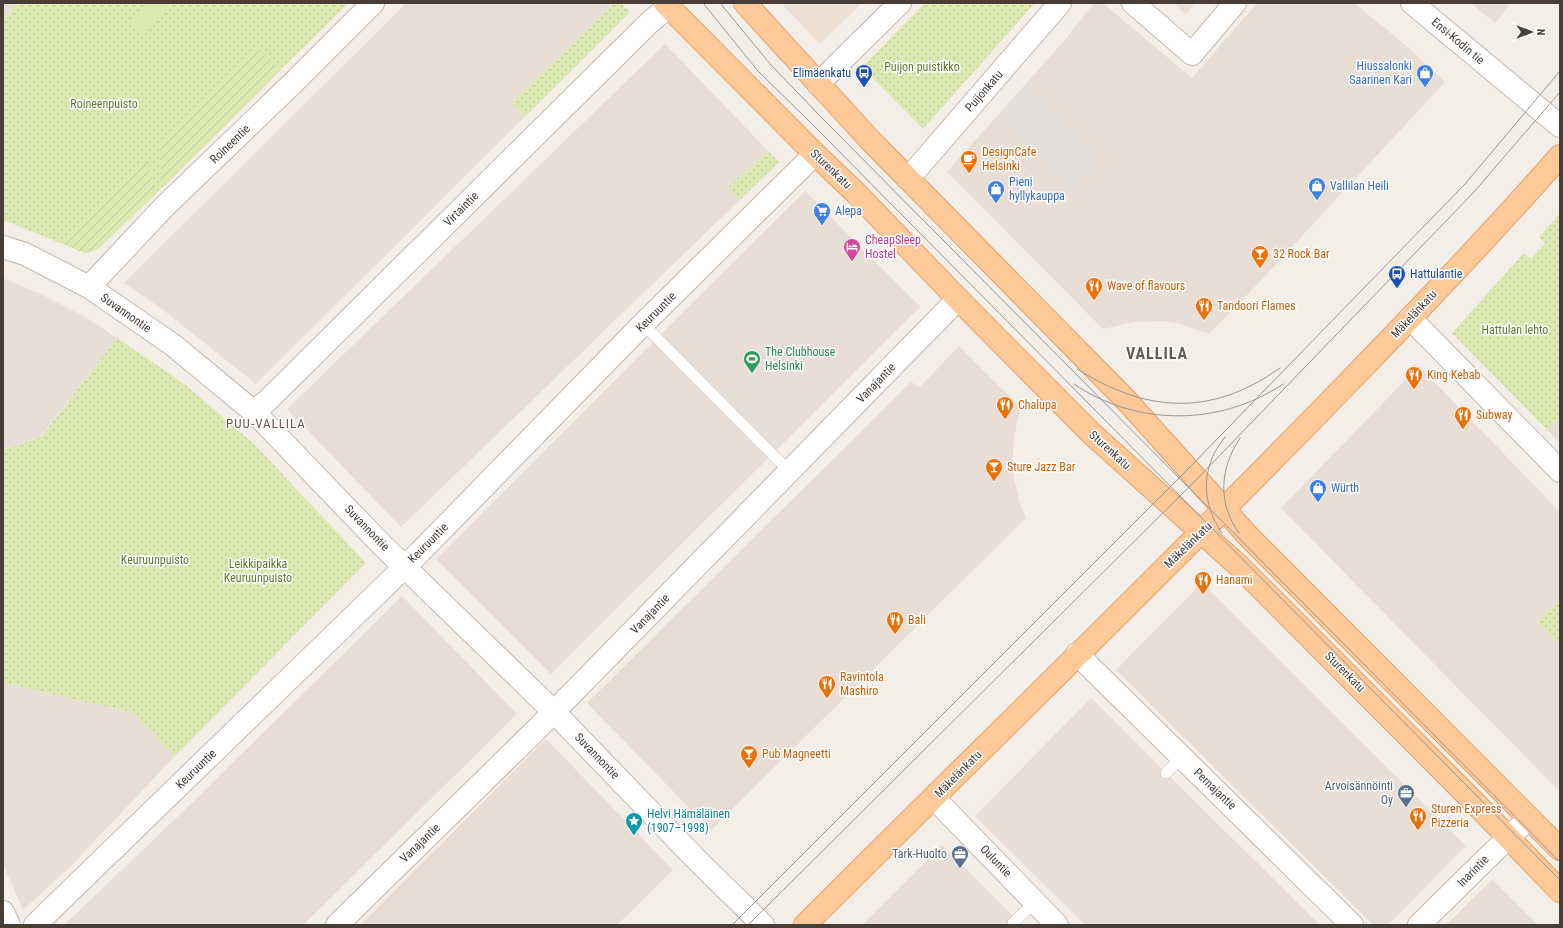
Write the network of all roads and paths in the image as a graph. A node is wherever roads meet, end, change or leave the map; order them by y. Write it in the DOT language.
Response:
graph roads {
  1 [pos="373,3"];
  2 [pos="745,3"];
  3 [pos="900,3"];
  4 [pos="1060,3"];
  5 [pos="1133,3"];
  6 [pos="1234,3"];
  7 [pos="1412,3"];
  8 [pos="667,5"];
  9 [pos="818,84"];
  10 [pos="1560,126"];
  11 [pos="816,154"];
  12 [pos="1560,156"];
  13 [pos="908,179"];
  14 [pos="3,247"];
  15 [pos="89,287"];
  16 [pos="958,299"];
  17 [pos="1410,318"];
  18 [pos="643,324"];
  19 [pos="254,412"];
  20 [pos="1560,471"];
  21 [pos="790,472"];
  22 [pos="1224,510"];
  23 [pos="1202,532"];
  24 [pos="405,566"];
  25 [pos="1077,654"];
  26 [pos="554,712"];
  27 [pos="1182,757"];
  28 [pos="1166,773"];
  29 [pos="934,798"];
  30 [pos="1529,818"];
  31 [pos="1508,837"];
  32 [pos="1560,849"];
  33 [pos="1560,890"];
  34 [pos="1035,902"];
  35 [pos="3,912"];
  36 [pos="1013,923"];
  37 [pos="9,925"];
  38 [pos="35,925"];
  39 [pos="337,925"];
  40 [pos="763,925"];
  41 [pos="805,925"];
  42 [pos="1058,925"];
  43 [pos="1352,925"];
  44 [pos="1419,925"];
  1 -- 15 [label="street, Roineentie"];
  2 -- 9 [label="main road"];
  3 -- 9 [label="street"];
  4 -- 13 [label="street, Puijonkatu"];
  5 -- 6 [label="street"];
  7 -- 10 [label="street, Ensi-Kodin tie"];
  8 -- 11 [label="main road, Sturenkatu"];
  8 -- 19 [label="street, Virtaintie"];
  9 -- 13 [label="main road"];
  11 -- 16 [label="main road, Sturenkatu"];
  11 -- 18 [label="street, Keuruuntie"];
  12 -- 17 [label="main road, Mäkelänkatu"];
  13 -- 22 [label="main road"];
  14 -- 15 [label="street, Suvannontie"];
  15 -- 19 [label="street, Suvannontie"];
  16 -- 21 [label="street, Vanajantie"];
  16 -- 23 [label="main road, Sturenkatu"];
  17 -- 20 [label="street"];
  17 -- 22 [label="main road, Mäkelänkatu"];
  18 -- 21 [label="lane"];
  18 -- 24 [label="street, Keuruuntie"];
  19 -- 24 [label="street, Suvannontie"];
  21 -- 26 [label="street, Vanajantie"];
  22 -- 23 [label="main road, Mäkelänkatu"];
  22 -- 30 [label="main road"];
  23 -- 25 [label="main road, Mäkelänkatu"];
  23 -- 31 [label="main road, Sturenkatu"];
  24 -- 26 [label="street, Suvannontie"];
  24 -- 38 [label="street, Keuruuntie"];
  25 -- 27 [label="street, Pernajantie"];
  25 -- 29 [label="main road, Mäkelänkatu"];
  26 -- 39 [label="street, Vanajantie"];
  26 -- 40 [label="street, Suvannontie"];
  27 -- 28 [label="lane"];
  27 -- 43 [label="street, Pernajantie"];
  29 -- 34 [label="street, Ouluntie"];
  29 -- 41 [label="main road, Mäkelänkatu"];
  30 -- 31 [label="street, Inarintie"];
  30 -- 32 [label="main road"];
  31 -- 33 [label="main road, Sturenkatu"];
  31 -- 44 [label="street, Inarintie"];
  34 -- 36 [label="lane"];
  34 -- 42 [label="street, Ouluntie"];
  35 -- 37 [label="street"];
}
